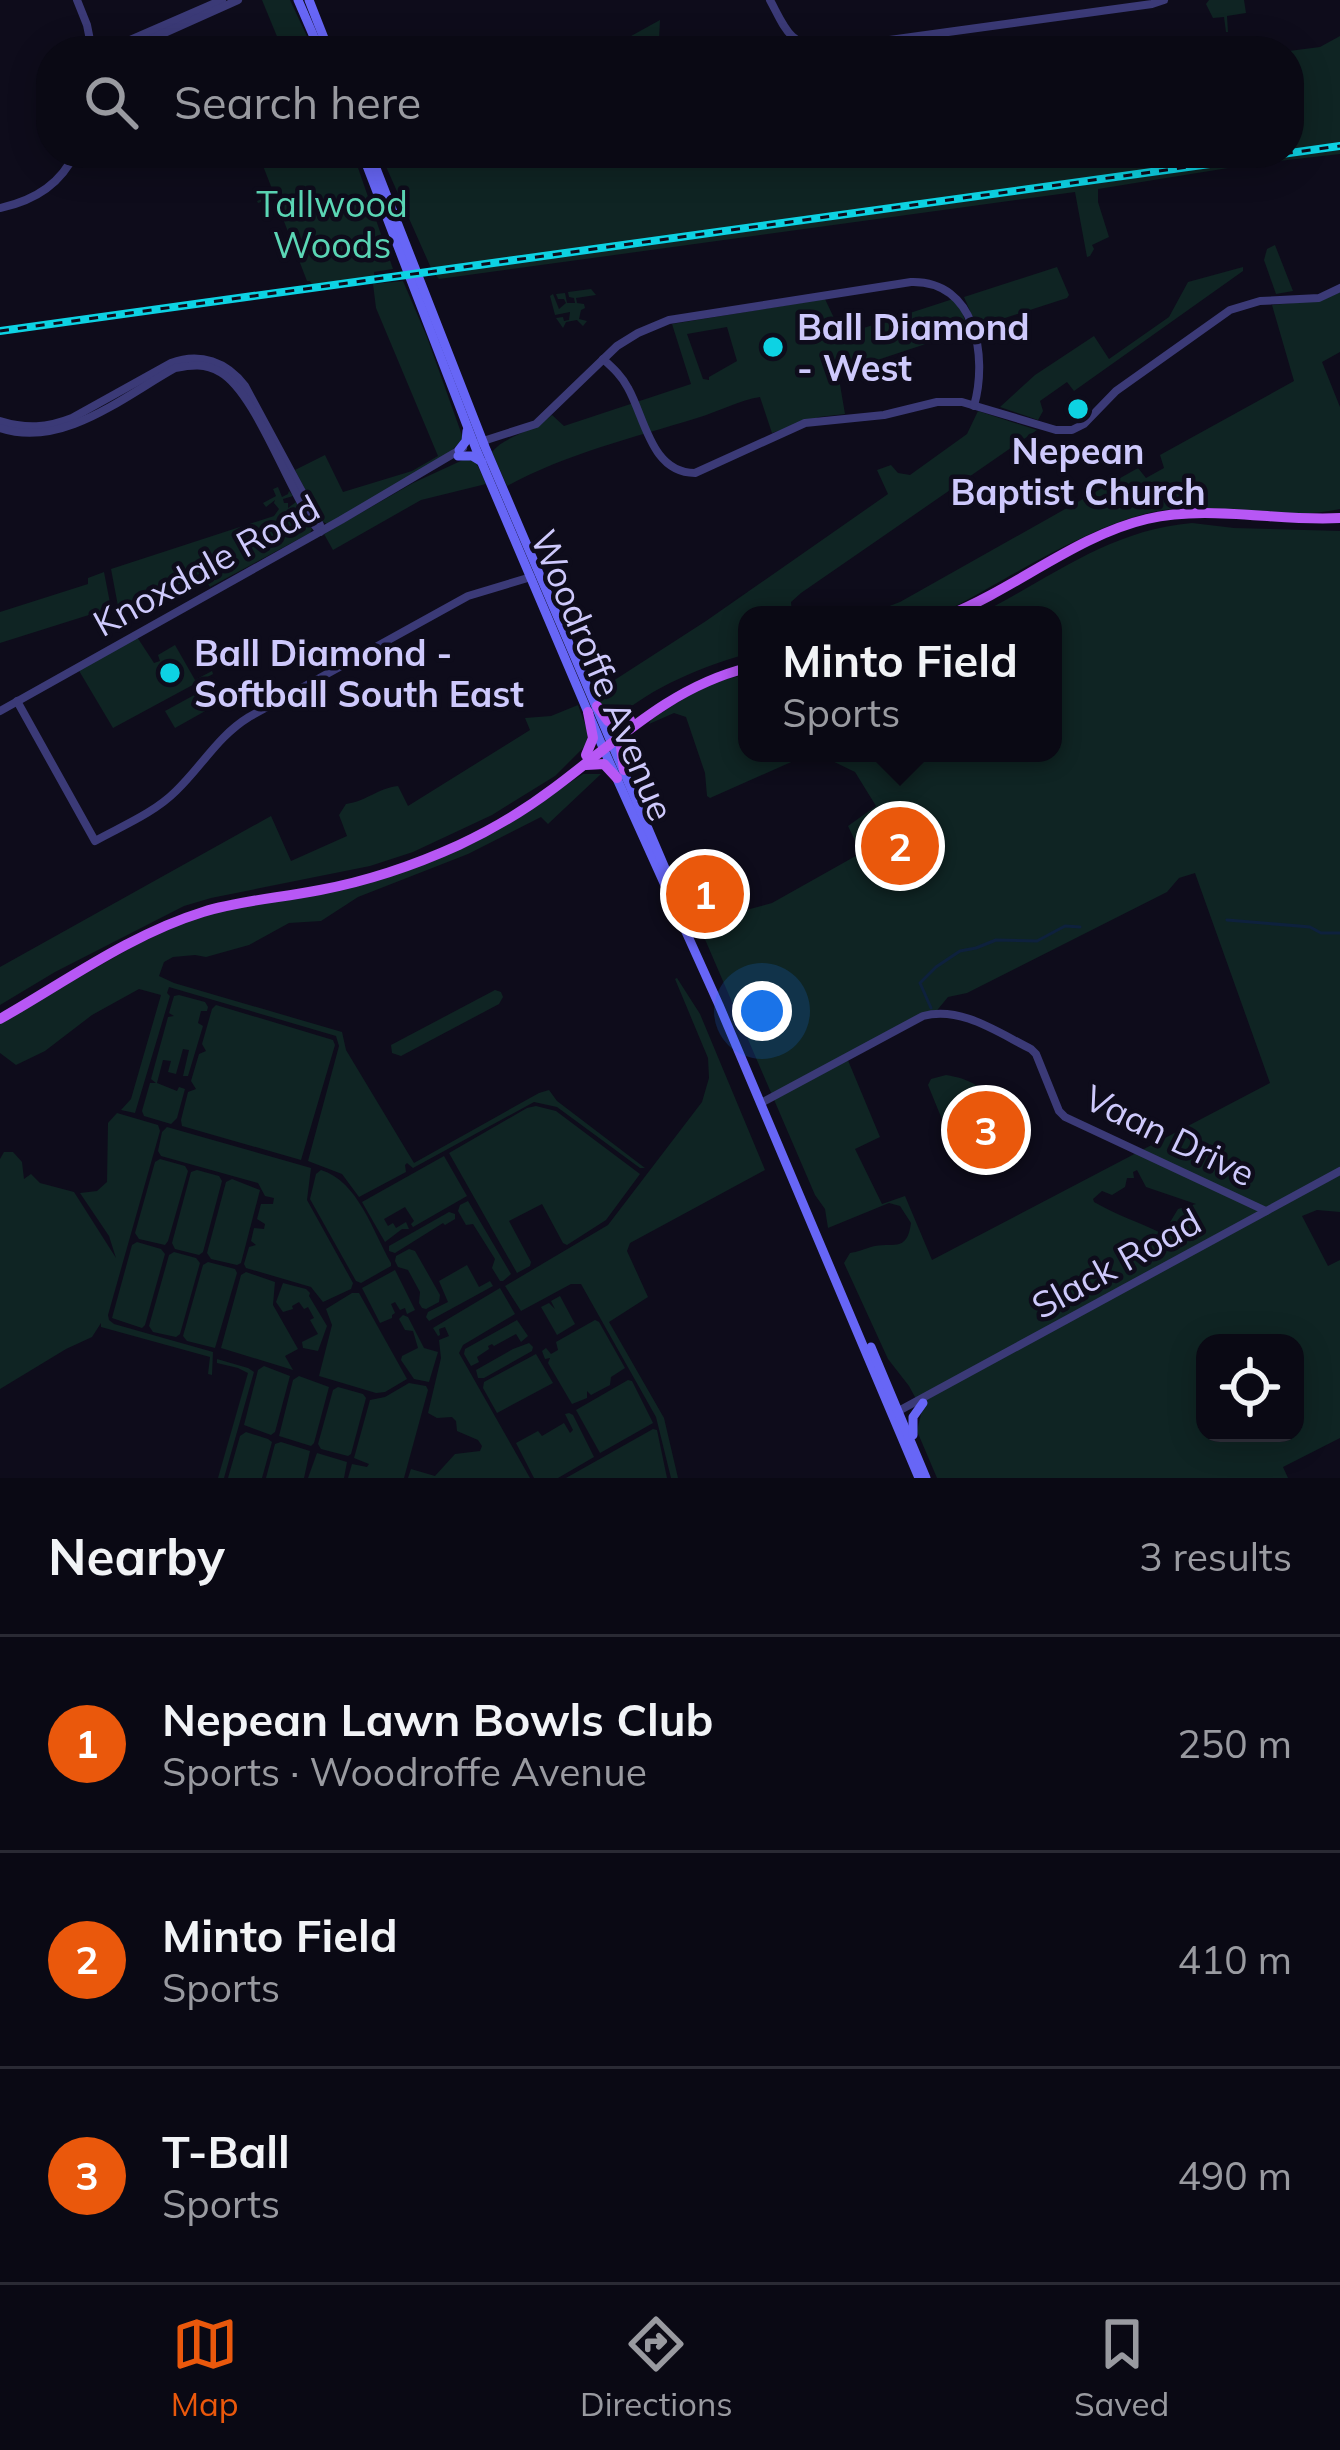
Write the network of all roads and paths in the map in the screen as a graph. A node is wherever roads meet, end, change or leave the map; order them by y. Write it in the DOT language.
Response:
graph roads {
  1 [pos="77,0"];
  2 [pos="222,0"];
  3 [pos="238,0"];
  4 [pos="298,0"];
  5 [pos="309,0"];
  6 [pos="770,0"];
  7 [pos="1164,0"];
  8 [pos="90,36"];
  9 [pos="139,36"];
  10 [pos="158,36"];
  11 [pos="314,36"];
  12 [pos="323,36"];
  13 [pos="791,36"];
  14 [pos="919,36"];
  15 [pos="66,168"];
  16 [pos="372,168"];
  17 [pos="0,208"];
  18 [pos="1340,288"];
  19 [pos="421,294"];
  20 [pos="603,358"];
  21 [pos="974,406"];
  22 [pos="0,424"];
  23 [pos="467,425"];
  24 [pos="480,445"];
  25 [pos="459,453"];
  26 [pos="482,462"];
  27 [pos="1340,521"];
  28 [pos="320,532"];
  29 [pos="536,576"];
  30 [pos="966,606"];
  31 [pos="983,606"];
  32 [pos="738,666"];
  33 [pos="17,701"];
  34 [pos="593,709"];
  35 [pos="0,710"];
  36 [pos="629,726"];
  37 [pos="607,743"];
  38 [pos="584,760"];
  39 [pos="620,774"];
  40 [pos="0,1015"];
  41 [pos="764,1102"];
  42 [pos="1340,1172"];
  43 [pos="1266,1211"];
  44 [pos="982,1367"];
  45 [pos="923,1403"];
  46 [pos="896,1415"];
  47 [pos="913,1446"];
  48 [pos="922,1478"];
  1 -- 8 [label="street"];
  2 -- 9 [label="street"];
  3 -- 10 [label="street"];
  4 -- 11 [label="main road"];
  5 -- 12 [label="main road"];
  6 -- 13 [label="street"];
  7 -- 14 [label="street"];
  15 -- 17 [label="street"];
  16 -- 19 [label="main road, Woodroffe Avenue"];
  18 -- 21 [label="street"];
  19 -- 23 [label="main road, Woodroffe Avenue"];
  19 -- 24 [label="main road, Woodroffe Avenue"];
  20 -- 21 [label="street"];
  20 -- 21 [label="street, Knoxdale Road"];
  20 -- 24 [label="street, Knoxdale Road"];
  22 -- 28 [label="street"];
  23 -- 24 [label="main road, Woodroffe Avenue"];
  23 -- 25 [label="main road"];
  24 -- 25 [label="street, Knoxdale Road"];
  24 -- 26 [label="main road, Woodroffe Avenue"];
  24 -- 29 [label="main road, Woodroffe Avenue"];
  25 -- 26 [label="main road"];
  25 -- 28 [label="street, Knoxdale Road"];
  26 -- 29 [label="main road, Woodroffe Avenue"];
  27 -- 30 [label="main road"];
  27 -- 31 [label="main road"];
  28 -- 33 [label="street, Knoxdale Road"];
  29 -- 33 [label="street"];
  29 -- 34 [label="main road, Woodroffe Avenue"];
  32 -- 36 [label="main road"];
  33 -- 35 [label="street, Knoxdale Road"];
  34 -- 36 [label="main road"];
  34 -- 37 [label="main road, Woodroffe Avenue"];
  34 -- 38 [label="main road"];
  36 -- 37 [label="main road"];
  36 -- 39 [label="main road"];
  37 -- 38 [label="main road"];
  37 -- 39 [label="main road, Woodroffe Avenue"];
  38 -- 39 [label="main road"];
  38 -- 40 [label="main road"];
  39 -- 41 [label="main road, Woodroffe Avenue"];
  41 -- 43 [label="street, Vaan Drive"];
  41 -- 46 [label="main road, Woodroffe Avenue"];
  42 -- 43 [label="street, Slack Road"];
  43 -- 44 [label="street, Slack Road"];
  44 -- 45 [label="street, Slack Road"];
  44 -- 46 [label="street, Slack Road"];
  45 -- 46 [label="street, Slack Road"];
  45 -- 47 [label="main road"];
  46 -- 47 [label="main road, Woodroffe Avenue"];
  46 -- 48 [label="main road, Woodroffe Avenue"];
  47 -- 48 [label="main road, Woodroffe Avenue"];
}
